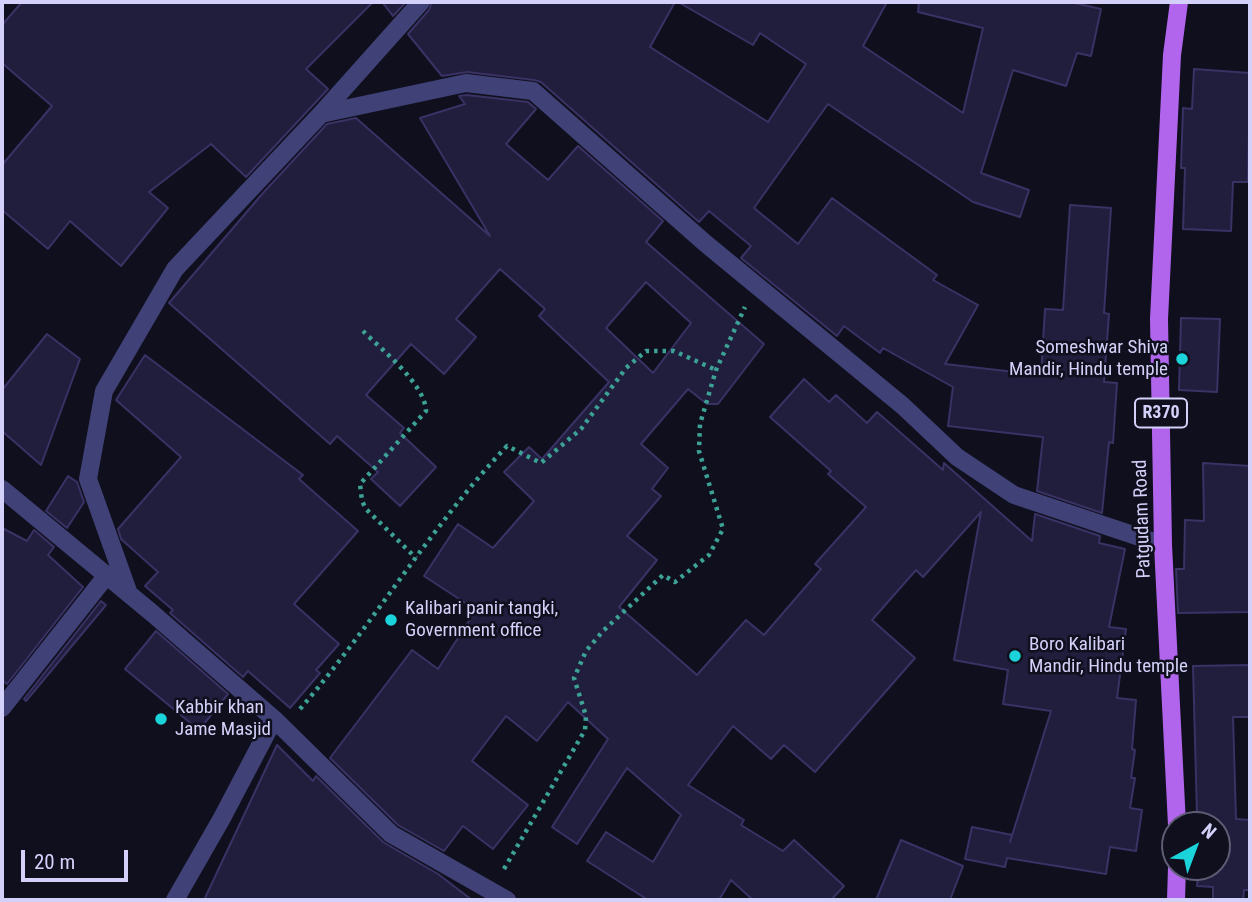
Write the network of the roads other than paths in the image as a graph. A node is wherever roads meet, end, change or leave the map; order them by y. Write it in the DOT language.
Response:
graph roads {
  1 [pos="421,2"];
  2 [pos="1180,2"];
  3 [pos="321,114"];
  4 [pos="2,489"];
  5 [pos="1163,545"];
  6 [pos="107,575"];
  7 [pos="129,594"];
  8 [pos="2,708"];
  9 [pos="279,724"];
  10 [pos="1176,811"];
  11 [pos="1177,881"];
  12 [pos="175,900"];
  13 [pos="507,900"];
  14 [pos="1176,900"];
  1 -- 3 [label="street"];
  2 -- 5 [label="main road, Patgudam Road / R370"];
  3 -- 5 [label="street"];
  3 -- 7 [label="street"];
  4 -- 6 [label="street"];
  5 -- 10 [label="main road, Patgudam Road / R370"];
  6 -- 7 [label="street"];
  6 -- 8 [label="street"];
  7 -- 9 [label="street"];
  9 -- 12 [label="street"];
  9 -- 13 [label="street"];
  11 -- 14 [label="main road"];
}
